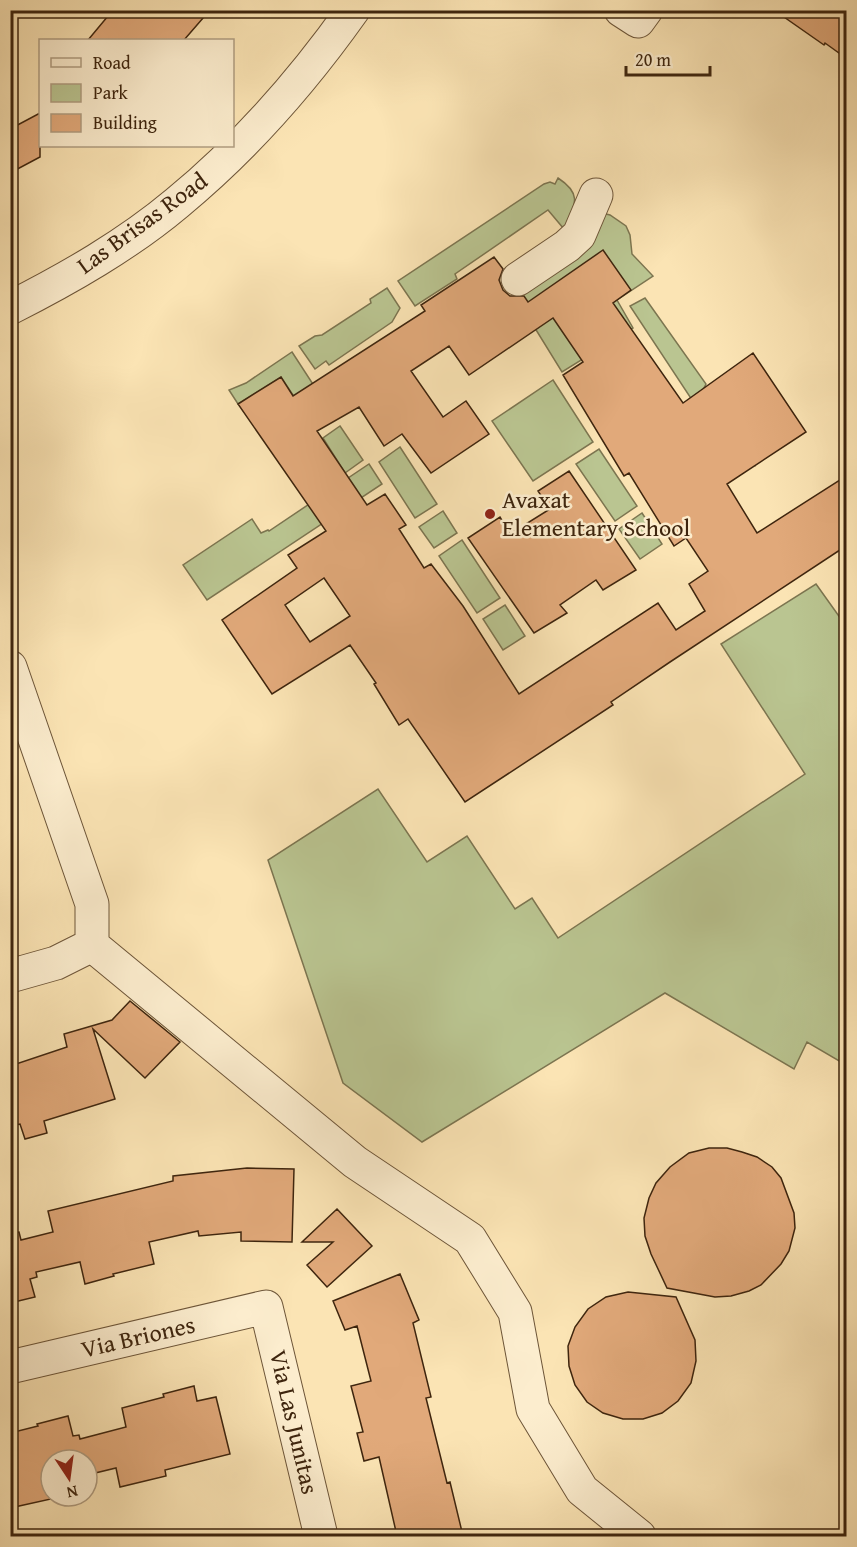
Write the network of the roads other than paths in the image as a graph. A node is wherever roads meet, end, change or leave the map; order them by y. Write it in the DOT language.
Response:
graph roads {
  1 [pos="353,10"];
  2 [pos="621,10"];
  3 [pos="646,10"];
  4 [pos="596,195"];
  5 [pos="518,279"];
  6 [pos="10,308"];
  7 [pos="10,668"];
  8 [pos="92,945"];
  9 [pos="10,976"];
  10 [pos="266,1307"];
  11 [pos="10,1367"];
  12 [pos="321,1536"];
  13 [pos="639,1536"];
  1 -- 6 [label="street, Las Brisas Road"];
  2 -- 3 [label="street"];
  4 -- 5 [label="street"];
  7 -- 8 [label="street"];
  8 -- 9 [label="street"];
  8 -- 13 [label="street"];
  10 -- 11 [label="street, Via Briones"];
  10 -- 12 [label="street, Via Las Junitas"];
}
